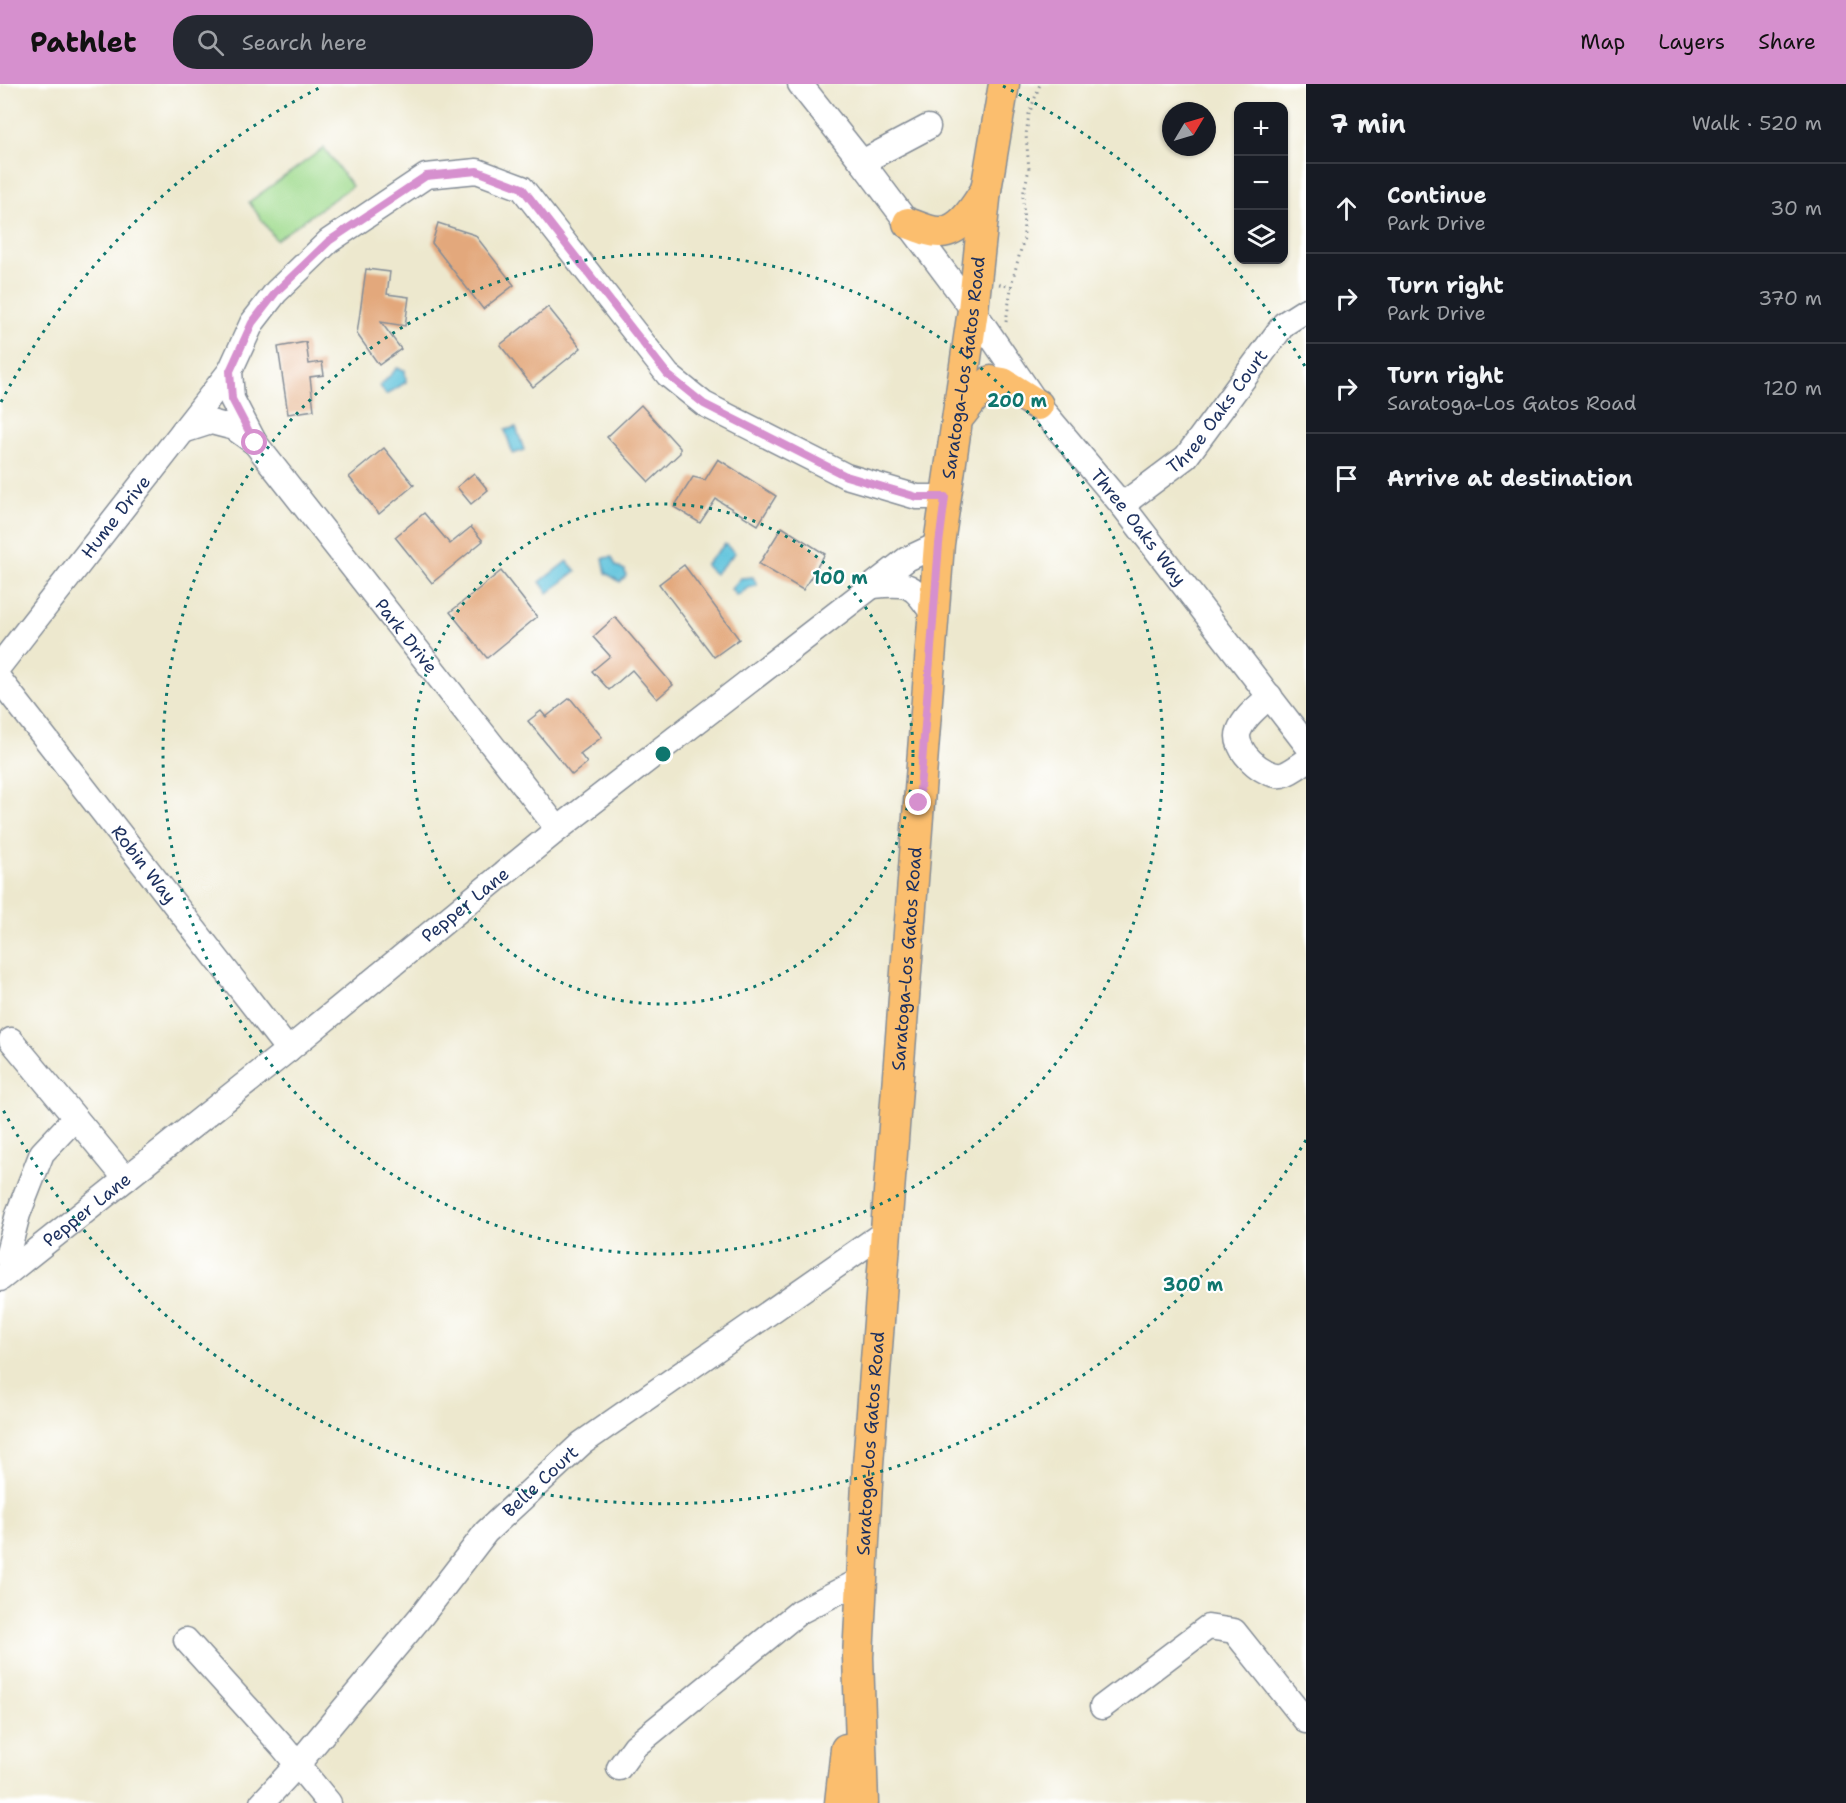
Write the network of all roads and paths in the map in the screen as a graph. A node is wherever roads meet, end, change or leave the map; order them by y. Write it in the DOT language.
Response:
graph roads {
  1 [pos="800,84"];
  2 [pos="1004,84"];
  3 [pos="1040,84"];
  4 [pos="928,127"];
  5 [pos="862,162"];
  6 [pos="986,190"];
  7 [pos="908,223"];
  8 [pos="973,310"];
  9 [pos="1306,310"];
  10 [pos="1001,350"];
  11 [pos="230,371"];
  12 [pos="1038,405"];
  13 [pos="956,420"];
  14 [pos="183,431"];
  15 [pos="255,443"];
  16 [pos="945,497"];
  17 [pos="1122,505"];
  18 [pos="939,544"];
  19 [pos="873,586"];
  20 [pos="933,614"];
  21 [pos="0,665"];
  22 [pos="0,680"];
  23 [pos="1270,696"];
  24 [pos="1306,744"];
  25 [pos="1306,761"];
  26 [pos="558,828"];
  27 [pos="11,1040"];
  28 [pos="288,1050"];
  29 [pos="75,1118"];
  30 [pos="126,1179"];
  31 [pos="885,1232"];
  32 [pos="6,1262"];
  33 [pos="861,1580"];
  34 [pos="186,1640"];
  35 [pos="858,1657"];
  36 [pos="1102,1707"];
  37 [pos="1306,1721"];
  38 [pos="297,1765"];
  39 [pos="618,1768"];
  40 [pos="262,1803"];
  41 [pos="328,1803"];
  42 [pos="840,1803"];
  43 [pos="863,1803"];
  1 -- 5 [label="street, Three Oaks Way"];
  2 -- 6 [label="main road, Saratoga-Los Gatos Road"];
  3 -- 10 [label="path"];
  4 -- 5 [label="street"];
  5 -- 7 [label="street, Three Oaks Way"];
  6 -- 7 [label="main road"];
  6 -- 8 [label="main road, Saratoga-Los Gatos Road"];
  7 -- 8 [label="street, Three Oaks Way"];
  8 -- 10 [label="street, Three Oaks Way"];
  8 -- 13 [label="main road, Saratoga-Los Gatos Road"];
  9 -- 17 [label="street, Three Oaks Court"];
  10 -- 12 [label="street, Three Oaks Way"];
  11 -- 14 [label="street, Hume Drive"];
  11 -- 15 [label="street, Park Drive"];
  11 -- 16 [label="street"];
  12 -- 13 [label="main road"];
  12 -- 17 [label="street, Three Oaks Way"];
  13 -- 16 [label="main road, Saratoga-Los Gatos Road"];
  14 -- 15 [label="street, Park Drive"];
  14 -- 21 [label="street, Hume Drive"];
  15 -- 26 [label="street, Park Drive"];
  16 -- 18 [label="main road, Saratoga-Los Gatos Road"];
  17 -- 23 [label="street, Three Oaks Way"];
  18 -- 19 [label="street, Pepper Lane"];
  18 -- 20 [label="main road, Saratoga-Los Gatos Road"];
  19 -- 20 [label="street"];
  19 -- 26 [label="street, Pepper Lane"];
  20 -- 31 [label="main road, Saratoga-Los Gatos Road"];
  22 -- 28 [label="street, Robin Way"];
  23 -- 24 [label="street, Three Oaks Way"];
  23 -- 25 [label="street"];
  26 -- 28 [label="street, Pepper Lane"];
  27 -- 29 [label="street"];
  28 -- 30 [label="street, Pepper Lane"];
  29 -- 30 [label="street"];
  29 -- 32 [label="street"];
  30 -- 32 [label="street, Pepper Lane"];
  31 -- 33 [label="main road, Saratoga-Los Gatos Road"];
  31 -- 38 [label="street, Belle Court"];
  33 -- 35 [label="main road, Saratoga-Los Gatos Road"];
  33 -- 39 [label="street"];
  34 -- 38 [label="street"];
  35 -- 42 [label="main road, Saratoga-Los Gatos Road"];
  35 -- 43 [label="main road, Saratoga-Los Gatos Road"];
  36 -- 37 [label="street"];
  38 -- 40 [label="street, Belle Court"];
  38 -- 41 [label="street"];
}
